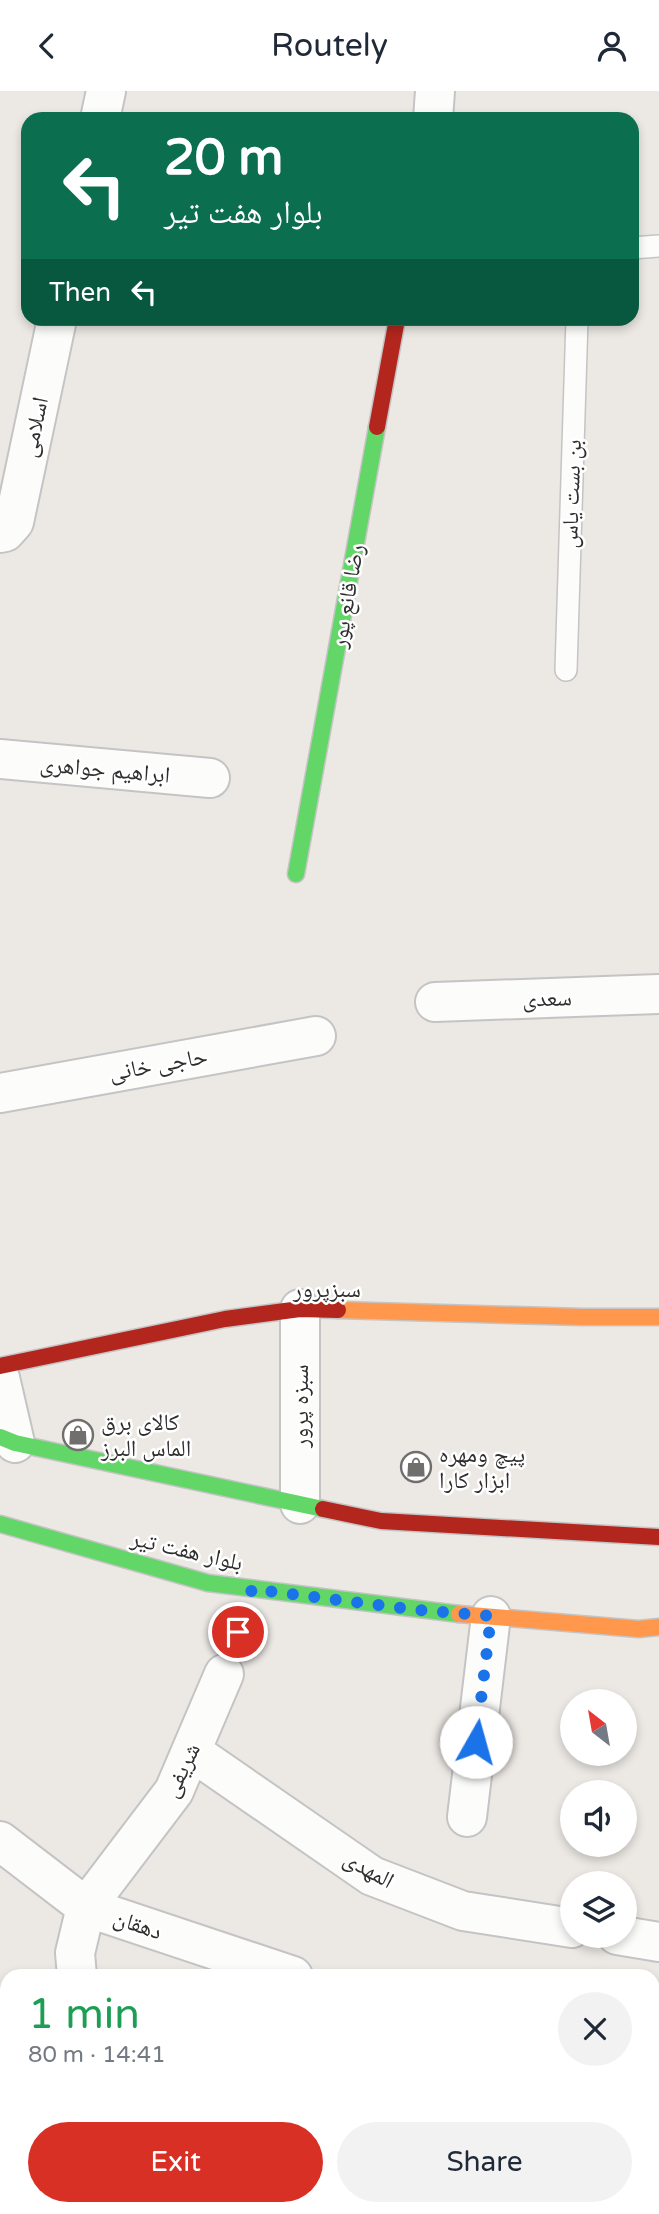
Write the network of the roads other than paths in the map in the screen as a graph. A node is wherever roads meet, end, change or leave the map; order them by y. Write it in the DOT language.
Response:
graph roads {
  1 [pos="106,91"];
  2 [pos="435,91"];
  3 [pos="102,112"];
  4 [pos="434,112"];
  5 [pos="659,246"];
  6 [pos="639,247"];
  7 [pos="56,326"];
  8 [pos="396,326"];
  9 [pos="576,326"];
  10 [pos="3,533"];
  11 [pos="566,670"];
  12 [pos="0,759"];
  13 [pos="210,778"];
  14 [pos="296,874"];
  15 [pos="659,994"];
  16 [pos="435,1002"];
  17 [pos="316,1036"];
  18 [pos="0,1093"];
  19 [pos="300,1309"];
  20 [pos="659,1317"];
  21 [pos="0,1366"];
  22 [pos="0,1378"];
  23 [pos="8,1440"];
  24 [pos="300,1504"];
  25 [pos="0,1524"];
  26 [pos="659,1537"];
  27 [pos="491,1616"];
  28 [pos="659,1627"];
  29 [pos="224,1674"];
  30 [pos="191,1751"];
  31 [pos="467,1817"];
  32 [pos="0,1842"];
  33 [pos="86,1907"];
  34 [pos="560,1927"];
  35 [pos="637,1938"];
  36 [pos="659,1942"];
  37 [pos="76,1969"];
  38 [pos="272,1969"];
  1 -- 3 [label="street"];
  2 -- 4 [label="street"];
  5 -- 6 [label="lane"];
  7 -- 10 [label="street, اسلامی"];
  8 -- 14 [label="main road, رضا قانع پور"];
  9 -- 11 [label="lane, بن بست یاس"];
  12 -- 13 [label="street, ابراهیم جواهری"];
  15 -- 16 [label="street, سعدی"];
  17 -- 18 [label="street, حاجی خانی"];
  19 -- 20 [label="main road, سبزپرور"];
  19 -- 21 [label="main road, سبزپرور"];
  19 -- 24 [label="street, سبزه پرور"];
  22 -- 23 [label="street"];
  23 -- 24 [label="main road"];
  24 -- 26 [label="main road"];
  25 -- 27 [label="main road, بلوار هفت تیر"];
  27 -- 28 [label="main road, بلوار هفت تیر"];
  27 -- 31 [label="street"];
  29 -- 30 [label="street, شریفی"];
  30 -- 33 [label="street, شریفی"];
  30 -- 34 [label="street, المهدی"];
  32 -- 33 [label="street, دهقان"];
  33 -- 37 [label="street, شریفی"];
  33 -- 38 [label="street, دهقان"];
  35 -- 36 [label="street"];
}
